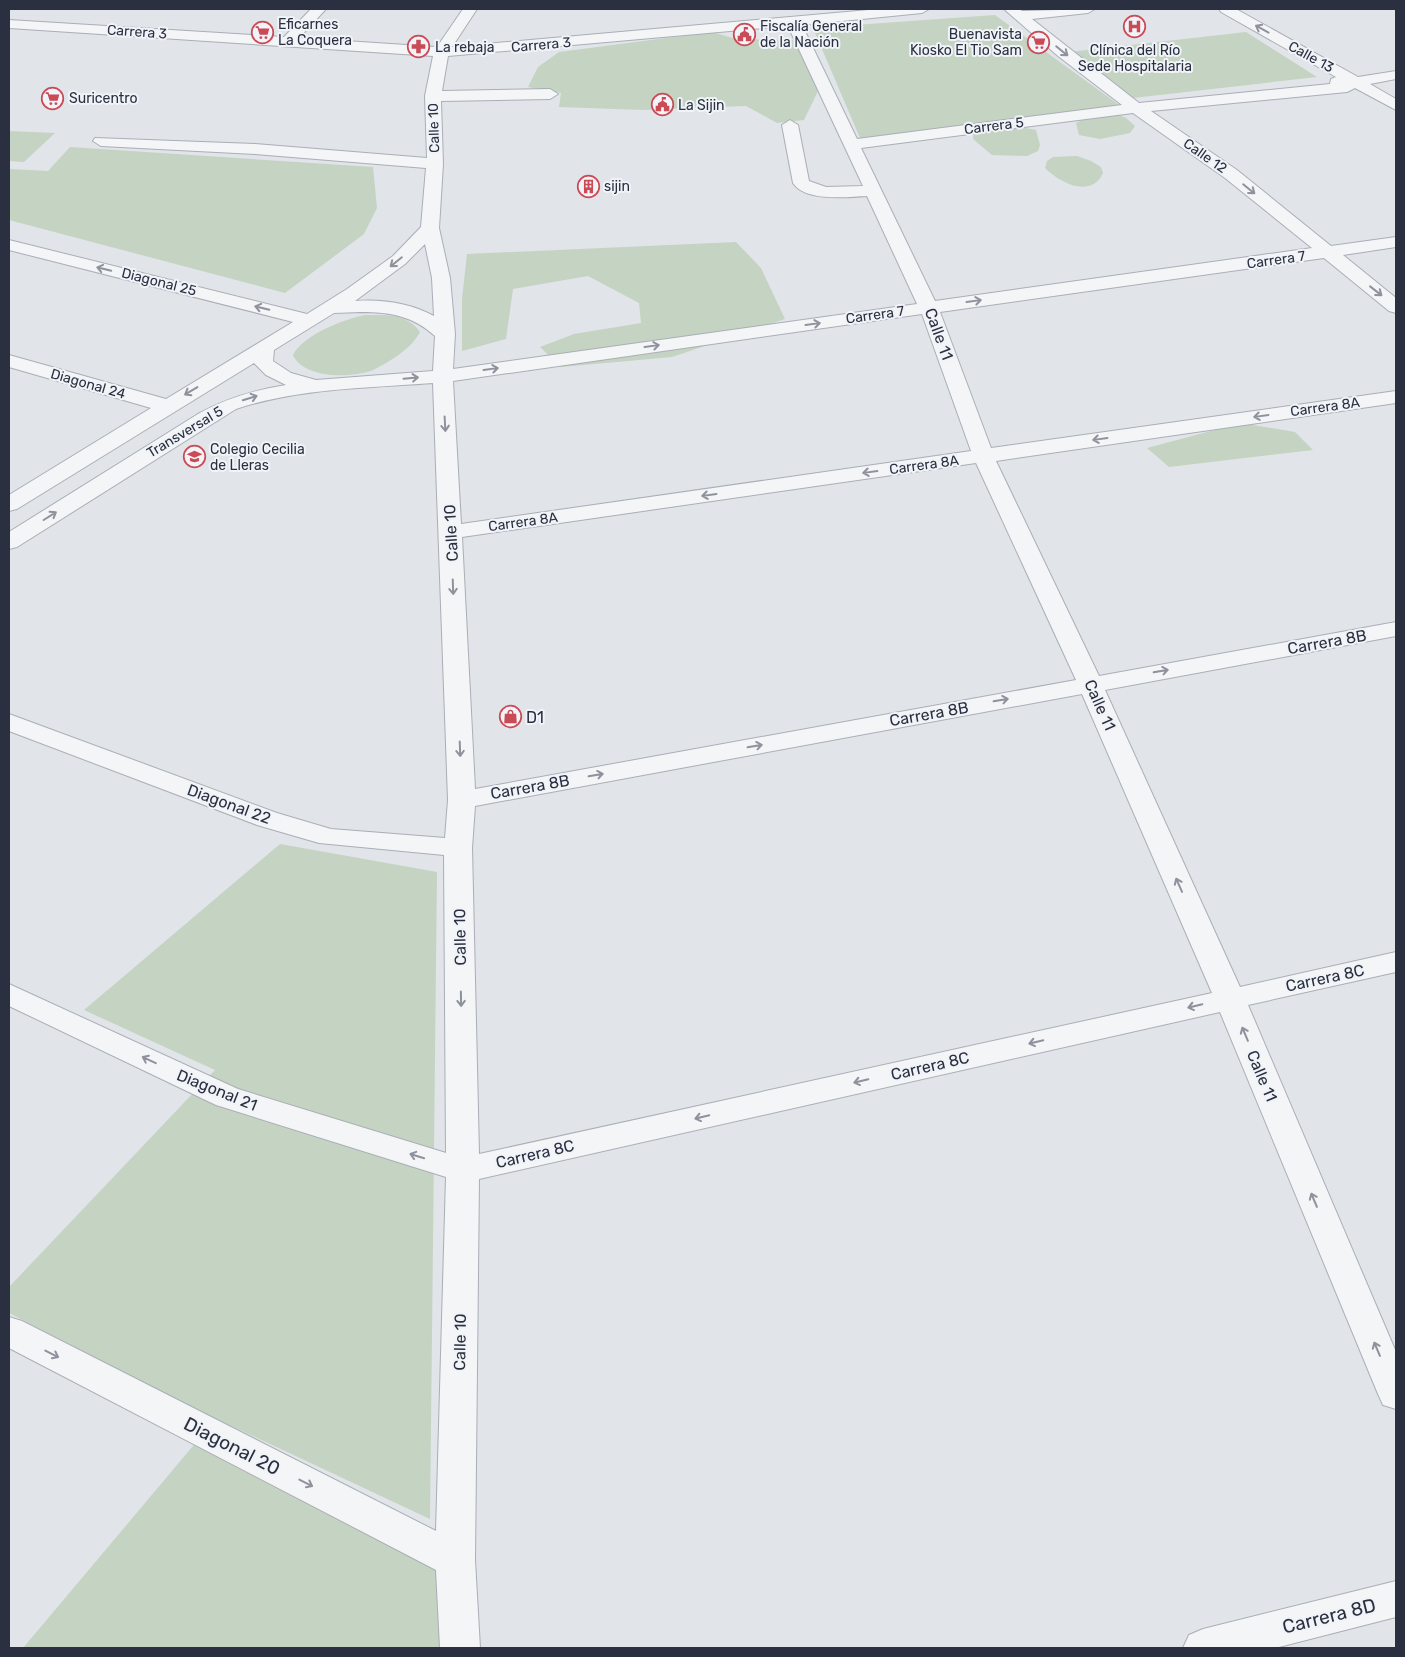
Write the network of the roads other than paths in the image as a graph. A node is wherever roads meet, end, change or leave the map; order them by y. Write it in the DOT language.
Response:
graph roads {
  1 [pos="319,9"];
  2 [pos="470,9"];
  3 [pos="480,9"];
  4 [pos="915,9"];
  5 [pos="1088,9"];
  6 [pos="1226,9"];
  7 [pos="1016,12"];
  8 [pos="794,21"];
  9 [pos="9,24"];
  10 [pos="453,32"];
  11 [pos="161,34"];
  12 [pos="288,42"];
  13 [pos="142,49"];
  14 [pos="441,52"];
  15 [pos="1396,75"];
  16 [pos="1355,82"];
  17 [pos="550,94"];
  18 [pos="432,96"];
  19 [pos="1396,105"];
  20 [pos="1136,108"];
  21 [pos="790,125"];
  22 [pos="101,141"];
  23 [pos="852,144"];
  24 [pos="435,164"];
  25 [pos="874,191"];
  26 [pos="430,228"];
  27 [pos="1396,242"];
  28 [pos="9,245"];
  29 [pos="1328,253"];
  30 [pos="1396,307"];
  31 [pos="930,308"];
  32 [pos="326,309"];
  33 [pos="309,320"];
  34 [pos="445,334"];
  35 [pos="264,349"];
  36 [pos="9,361"];
  37 [pos="443,376"];
  38 [pos="324,385"];
  39 [pos="1396,397"];
  40 [pos="167,406"];
  41 [pos="983,456"];
  42 [pos="9,504"];
  43 [pos="451,532"];
  44 [pos="9,542"];
  45 [pos="1396,629"];
  46 [pos="1090,684"];
  47 [pos="9,722"];
  48 [pos="462,800"];
  49 [pos="458,848"];
  50 [pos="1396,962"];
  51 [pos="9,994"];
  52 [pos="1230,998"];
  53 [pos="463,1170"];
  54 [pos="9,1331"];
  55 [pos="1396,1394"];
  56 [pos="455,1560"];
  57 [pos="1396,1599"];
  58 [pos="460,1648"];
  59 [pos="1203,1648"];
  1 -- 12 [label="street"];
  2 -- 10 [label="street"];
  3 -- 10 [label="street"];
  4 -- 8 [label="street, Carrera 3"];
  5 -- 7 [label="street"];
  16 -- 6 [label="street, Calle 13, one-way"];
  7 -- 20 [label="street, Calle 12, one-way"];
  8 -- 14 [label="street, Carrera 3"];
  8 -- 23 [label="street, Calle 11"];
  9 -- 11 [label="street, Carrera 3"];
  10 -- 14 [label="street, Calle 10"];
  11 -- 12 [label="street, Carrera 3"];
  11 -- 13 [label="street"];
  12 -- 14 [label="street, Carrera 3"];
  14 -- 18 [label="street, Calle 10"];
  15 -- 16 [label="street, Carrera 5"];
  16 -- 19 [label="street, Calle 13"];
  16 -- 20 [label="street, Carrera 5"];
  17 -- 18 [label="street"];
  18 -- 24 [label="street, Calle 10"];
  20 -- 23 [label="street, Carrera 5"];
  20 -- 29 [label="street, Calle 12, one-way"];
  21 -- 25 [label="street"];
  22 -- 24 [label="street"];
  23 -- 25 [label="street, Calle 11"];
  24 -- 26 [label="street, Calle 10"];
  25 -- 31 [label="street, Calle 11"];
  26 -- 32 [label="street, one-way"];
  26 -- 34 [label="street, Calle 10"];
  27 -- 29 [label="street, Carrera 7"];
  33 -- 28 [label="street, Diagonal 25, one-way"];
  29 -- 30 [label="street, Calle 12, one-way"];
  31 -- 29 [label="street, Carrera 7, one-way"];
  37 -- 31 [label="street, Carrera 7, one-way"];
  31 -- 41 [label="street, Calle 11"];
  32 -- 33 [label="street"];
  32 -- 34 [label="street"];
  33 -- 35 [label="street"];
  34 -- 37 [label="street, Calle 10"];
  35 -- 38 [label="street"];
  35 -- 40 [label="street, Transversal 5, one-way"];
  36 -- 40 [label="street, Diagonal 24"];
  38 -- 37 [label="street, Transversal 5, one-way"];
  37 -- 43 [label="street, Calle 10, one-way"];
  44 -- 38 [label="street, Transversal 5, one-way"];
  39 -- 41 [label="street, Carrera 8A, one-way"];
  40 -- 42 [label="street, Transversal 5"];
  41 -- 43 [label="street, Carrera 8A, one-way"];
  41 -- 46 [label="street, Calle 11"];
  43 -- 48 [label="street, Calle 10, one-way"];
  46 -- 45 [label="street, Carrera 8B, one-way"];
  48 -- 46 [label="street, Carrera 8B, one-way"];
  52 -- 46 [label="street, Calle 11, one-way"];
  47 -- 49 [label="street, Diagonal 22"];
  48 -- 49 [label="street, Calle 10"];
  49 -- 53 [label="street, Calle 10, one-way"];
  50 -- 52 [label="street, Carrera 8C"];
  53 -- 51 [label="street, Diagonal 21, one-way"];
  52 -- 53 [label="street, Carrera 8C, one-way"];
  55 -- 52 [label="street, Calle 11, one-way"];
  53 -- 56 [label="street, Calle 10"];
  54 -- 56 [label="street, Diagonal 20, one-way"];
  56 -- 58 [label="street, Calle 10"];
  57 -- 59 [label="street, Carrera 8D"];
}
